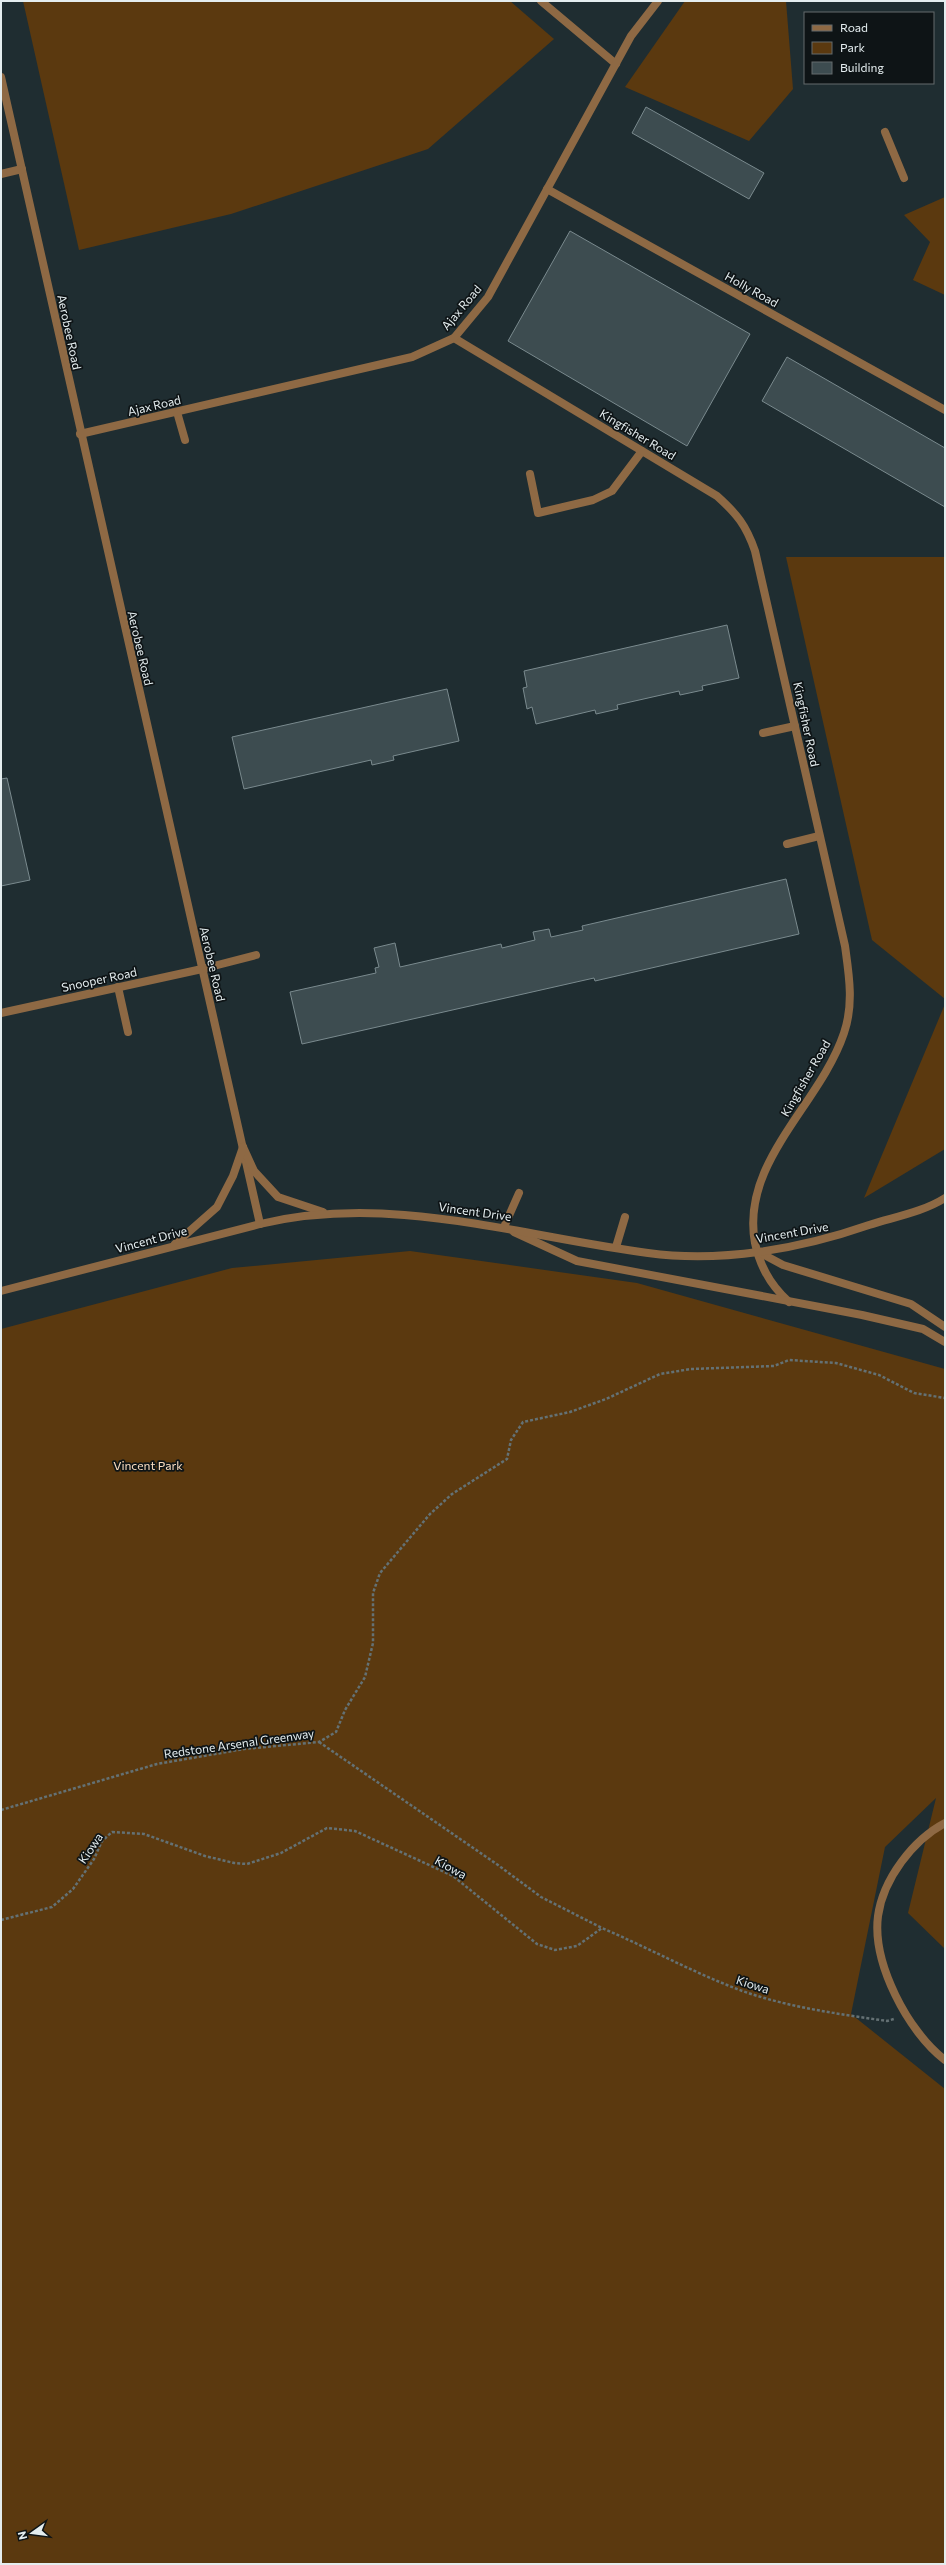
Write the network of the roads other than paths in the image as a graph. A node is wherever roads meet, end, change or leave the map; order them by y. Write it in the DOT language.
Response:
graph roads {
  1 [pos="541,1"];
  2 [pos="658,1"];
  3 [pos="616,64"];
  4 [pos="1,77"];
  5 [pos="885,132"];
  6 [pos="22,169"];
  7 [pos="1,174"];
  8 [pos="904,178"];
  9 [pos="547,189"];
  10 [pos="454,338"];
  11 [pos="945,410"];
  12 [pos="176,412"];
  13 [pos="80,434"];
  14 [pos="185,440"];
  15 [pos="642,451"];
  16 [pos="530,474"];
  17 [pos="795,726"];
  18 [pos="763,733"];
  19 [pos="819,836"];
  20 [pos="787,844"];
  21 [pos="256,955"];
  22 [pos="202,969"];
  23 [pos="118,987"];
  24 [pos="1,1013"];
  25 [pos="128,1032"];
  26 [pos="243,1147"];
  27 [pos="519,1192"];
  28 [pos="945,1198"];
  29 [pos="326,1213"];
  30 [pos="625,1217"];
  31 [pos="260,1224"];
  32 [pos="504,1227"];
  33 [pos="172,1246"];
  34 [pos="616,1247"];
  35 [pos="757,1251"];
  36 [pos="1,1291"];
  37 [pos="789,1302"];
  38 [pos="945,1327"];
  39 [pos="945,1342"];
  40 [pos="945,1823"];
  41 [pos="945,2060"];
  1 -- 3 [label="street"];
  2 -- 3 [label="street, Ajax Road"];
  3 -- 9 [label="street, Ajax Road"];
  4 -- 6 [label="street, Aerobee Road"];
  5 -- 8 [label="street"];
  6 -- 7 [label="street"];
  6 -- 13 [label="street, Aerobee Road"];
  9 -- 10 [label="street, Ajax Road"];
  9 -- 11 [label="street, Holly Road"];
  10 -- 12 [label="street, Ajax Road"];
  10 -- 15 [label="street, Kingfisher Road"];
  12 -- 13 [label="street, Ajax Road"];
  12 -- 14 [label="street"];
  13 -- 22 [label="street, Aerobee Road"];
  15 -- 16 [label="street"];
  15 -- 17 [label="street, Kingfisher Road"];
  17 -- 18 [label="street"];
  17 -- 19 [label="street, Kingfisher Road"];
  19 -- 20 [label="street"];
  19 -- 35 [label="street, Kingfisher Road"];
  21 -- 22 [label="street, Snooper Road"];
  22 -- 23 [label="street, Snooper Road"];
  22 -- 26 [label="street, Aerobee Road"];
  23 -- 24 [label="street, Snooper Road"];
  23 -- 25 [label="street"];
  26 -- 29 [label="street"];
  26 -- 31 [label="street, Aerobee Road"];
  26 -- 33 [label="street"];
  27 -- 32 [label="street"];
  28 -- 35 [label="street, Vincent Drive"];
  29 -- 31 [label="street, Vincent Drive"];
  29 -- 32 [label="street, Vincent Drive"];
  30 -- 34 [label="street"];
  31 -- 33 [label="street, Vincent Drive"];
  32 -- 34 [label="street, Vincent Drive"];
  32 -- 37 [label="street"];
  33 -- 36 [label="street, Vincent Drive"];
  34 -- 35 [label="street, Vincent Drive"];
  35 -- 37 [label="street, Kingfisher Road"];
  35 -- 38 [label="street"];
  37 -- 39 [label="street"];
  40 -- 41 [label="street"];
}
